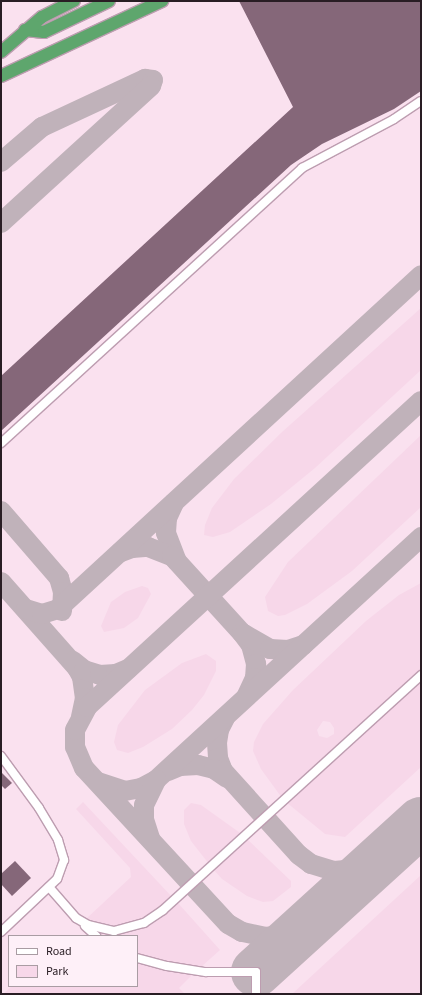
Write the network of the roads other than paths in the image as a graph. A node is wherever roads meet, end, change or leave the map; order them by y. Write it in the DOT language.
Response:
graph roads {
  1 [pos="74,1"];
  2 [pos="109,1"];
  3 [pos="162,1"];
  4 [pos="25,30"];
  5 [pos="1,52"];
  6 [pos="6,73"];
  7 [pos="421,101"];
  8 [pos="1,443"];
  9 [pos="421,675"];
  10 [pos="1,756"];
  11 [pos="49,887"];
  12 [pos="79,920"];
  13 [pos="1,932"];
  14 [pos="95,935"];
  15 [pos="138,958"];
  16 [pos="256,994"];
  1 -- 4 [label="highway"];
  2 -- 4 [label="highway"];
  3 -- 6 [label="highway"];
  4 -- 5 [label="highway"];
  7 -- 8 [label="lane"];
  9 -- 12 [label="lane"];
  10 -- 11 [label="lane"];
  11 -- 12 [label="lane"];
  11 -- 13 [label="lane"];
  12 -- 14 [label="lane"];
  15 -- 16 [label="lane"];
}
